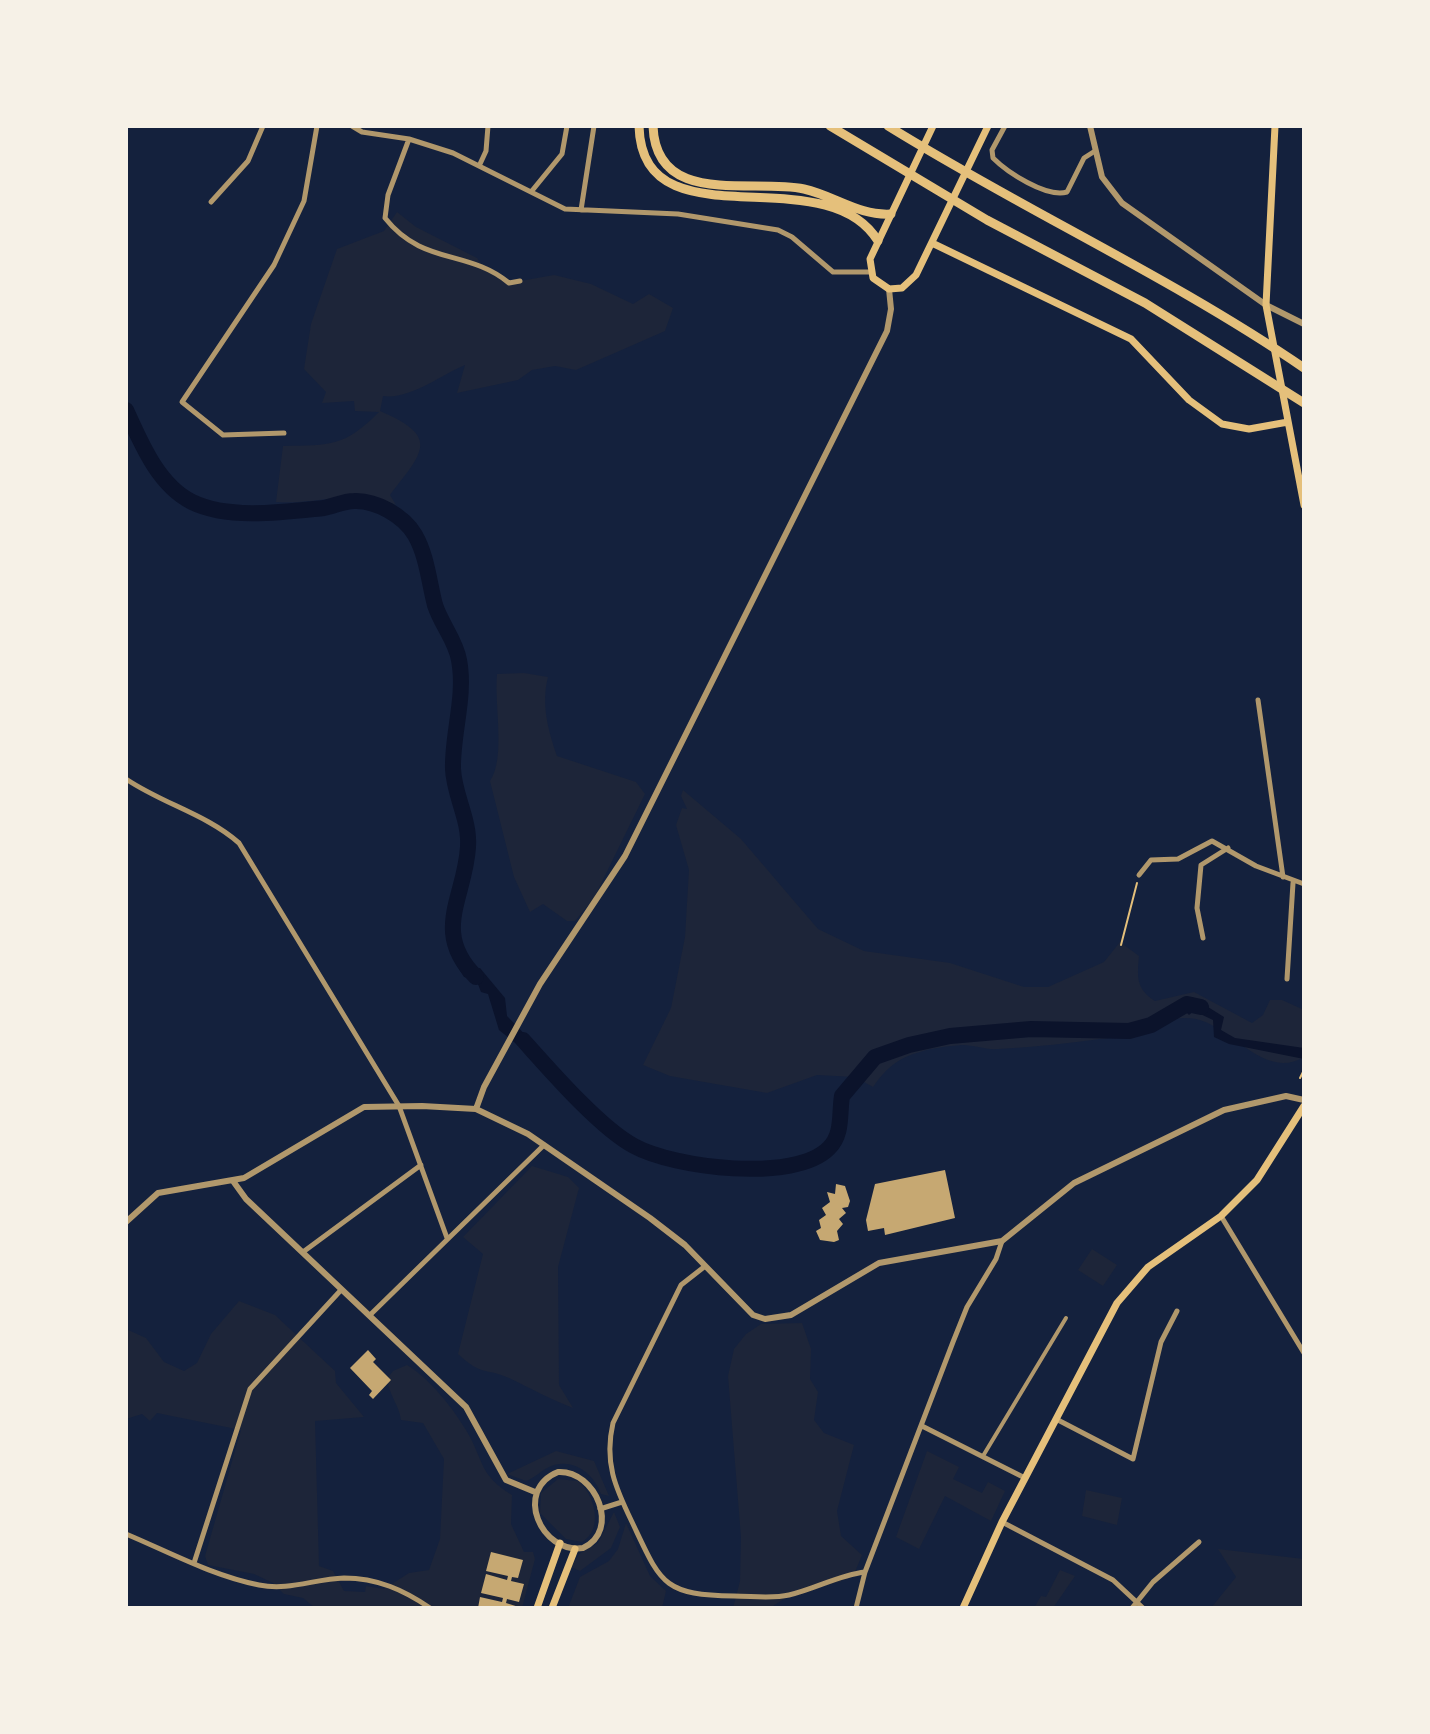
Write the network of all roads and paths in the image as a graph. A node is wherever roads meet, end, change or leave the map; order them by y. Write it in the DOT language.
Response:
graph roads {
  1 [pos="263,126"];
  2 [pos="317,126"];
  3 [pos="352,126"];
  4 [pos="488,126"];
  5 [pos="567,126"];
  6 [pos="594,126"];
  7 [pos="639,126"];
  8 [pos="653,126"];
  9 [pos="832,126"];
  10 [pos="888,126"];
  11 [pos="986,126"];
  12 [pos="1005,126"];
  13 [pos="1090,126"];
  14 [pos="1275,126"];
  15 [pos="932,129"];
  16 [pos="409,139"];
  17 [pos="1095,151"];
  18 [pos="480,164"];
  19 [pos="531,192"];
  20 [pos="211,202"];
  21 [pos="581,210"];
  22 [pos="893,211"];
  23 [pos="878,241"];
  24 [pos="932,243"];
  25 [pos="870,272"];
  26 [pos="520,281"];
  27 [pos="889,289"];
  28 [pos="1266,305"];
  29 [pos="1304,324"];
  30 [pos="1304,368"];
  31 [pos="182,402"];
  32 [pos="1304,403"];
  33 [pos="177,409"];
  34 [pos="1288,422"];
  35 [pos="284,433"];
  36 [pos="1304,505"];
  37 [pos="1258,700"];
  38 [pos="126,779"];
  39 [pos="1228,848"];
  40 [pos="1139,875"];
  41 [pos="1283,878"];
  42 [pos="1293,883"];
  43 [pos="1304,884"];
  44 [pos="1203,938"];
  45 [pos="1121,945"];
  46 [pos="1287,979"];
  47 [pos="1304,1070"];
  48 [pos="1300,1078"];
  49 [pos="1304,1100"];
  50 [pos="399,1106"];
  51 [pos="1304,1106"];
  52 [pos="476,1109"];
  53 [pos="544,1145"];
  54 [pos="421,1165"];
  55 [pos="233,1181"];
  56 [pos="1221,1216"];
  57 [pos="126,1222"];
  58 [pos="447,1238"];
  59 [pos="1002,1241"];
  60 [pos="303,1252"];
  61 [pos="704,1267"];
  62 [pos="341,1290"];
  63 [pos="1177,1311"];
  64 [pos="370,1315"];
  65 [pos="1066,1318"];
  66 [pos="1304,1353"];
  67 [pos="1056,1419"];
  68 [pos="922,1426"];
  69 [pos="983,1457"];
  70 [pos="1025,1478"];
  71 [pos="535,1492"];
  72 [pos="622,1502"];
  73 [pos="600,1509"];
  74 [pos="1002,1522"];
  75 [pos="126,1534"];
  76 [pos="1199,1542"];
  77 [pos="560,1543"];
  78 [pos="575,1549"];
  79 [pos="194,1563"];
  80 [pos="865,1572"];
  81 [pos="1137,1600"];
  82 [pos="430,1608"];
  83 [pos="537,1608"];
  84 [pos="552,1608"];
  85 [pos="856,1608"];
  86 [pos="963,1608"];
  87 [pos="1132,1608"];
  88 [pos="1143,1608"];
  1 -- 20 [label="street"];
  2 -- 31 [label="street"];
  3 -- 16 [label="street"];
  4 -- 18 [label="street"];
  5 -- 19 [label="street"];
  6 -- 21 [label="street"];
  7 -- 23 [label="highway"];
  8 -- 22 [label="highway"];
  9 -- 32 [label="highway"];
  10 -- 30 [label="highway"];
  11 -- 24 [label="main road"];
  12 -- 17 [label="street"];
  13 -- 17 [label="street"];
  14 -- 28 [label="main road"];
  15 -- 22 [label="main road"];
  16 -- 18 [label="street"];
  16 -- 26 [label="street"];
  17 -- 28 [label="street"];
  18 -- 19 [label="street"];
  19 -- 21 [label="street"];
  21 -- 25 [label="street"];
  22 -- 23 [label="main road"];
  23 -- 25 [label="main road"];
  24 -- 27 [label="main road"];
  24 -- 34 [label="main road"];
  25 -- 27 [label="main road"];
  27 -- 52 [label="street"];
  28 -- 29 [label="street"];
  28 -- 34 [label="main road"];
  31 -- 33 [label="street"];
  31 -- 35 [label="street"];
  34 -- 36 [label="main road"];
  37 -- 41 [label="street"];
  38 -- 50 [label="street"];
  39 -- 40 [label="street"];
  39 -- 41 [label="street"];
  39 -- 44 [label="street"];
  40 -- 45 [label="path"];
  41 -- 42 [label="street"];
  42 -- 43 [label="street"];
  42 -- 46 [label="street"];
  47 -- 48 [label="path"];
  49 -- 59 [label="street"];
  50 -- 52 [label="street"];
  50 -- 54 [label="street"];
  50 -- 55 [label="street"];
  51 -- 56 [label="main road"];
  52 -- 53 [label="street"];
  53 -- 58 [label="street"];
  53 -- 61 [label="street"];
  54 -- 58 [label="street"];
  54 -- 60 [label="street"];
  55 -- 57 [label="street"];
  55 -- 60 [label="street"];
  56 -- 66 [label="street"];
  56 -- 67 [label="main road"];
  58 -- 64 [label="street"];
  59 -- 61 [label="street"];
  59 -- 68 [label="street"];
  60 -- 62 [label="street"];
  61 -- 72 [label="street"];
  62 -- 64 [label="street"];
  62 -- 79 [label="street"];
  63 -- 67 [label="street"];
  64 -- 71 [label="street"];
  65 -- 69 [label="street"];
  67 -- 70 [label="main road"];
  68 -- 69 [label="street"];
  68 -- 80 [label="street"];
  69 -- 70 [label="street"];
  70 -- 74 [label="main road"];
  71 -- 73 [label="street"];
  71 -- 77 [label="street"];
  72 -- 73 [label="street"];
  72 -- 80 [label="street"];
  73 -- 78 [label="street"];
  74 -- 81 [label="street"];
  74 -- 86 [label="main road"];
  75 -- 79 [label="street"];
  76 -- 81 [label="street"];
  77 -- 78 [label="street"];
  77 -- 83 [label="main road"];
  78 -- 84 [label="main road"];
  79 -- 82 [label="street"];
  80 -- 85 [label="street"];
  81 -- 87 [label="street"];
  81 -- 88 [label="street"];
}
